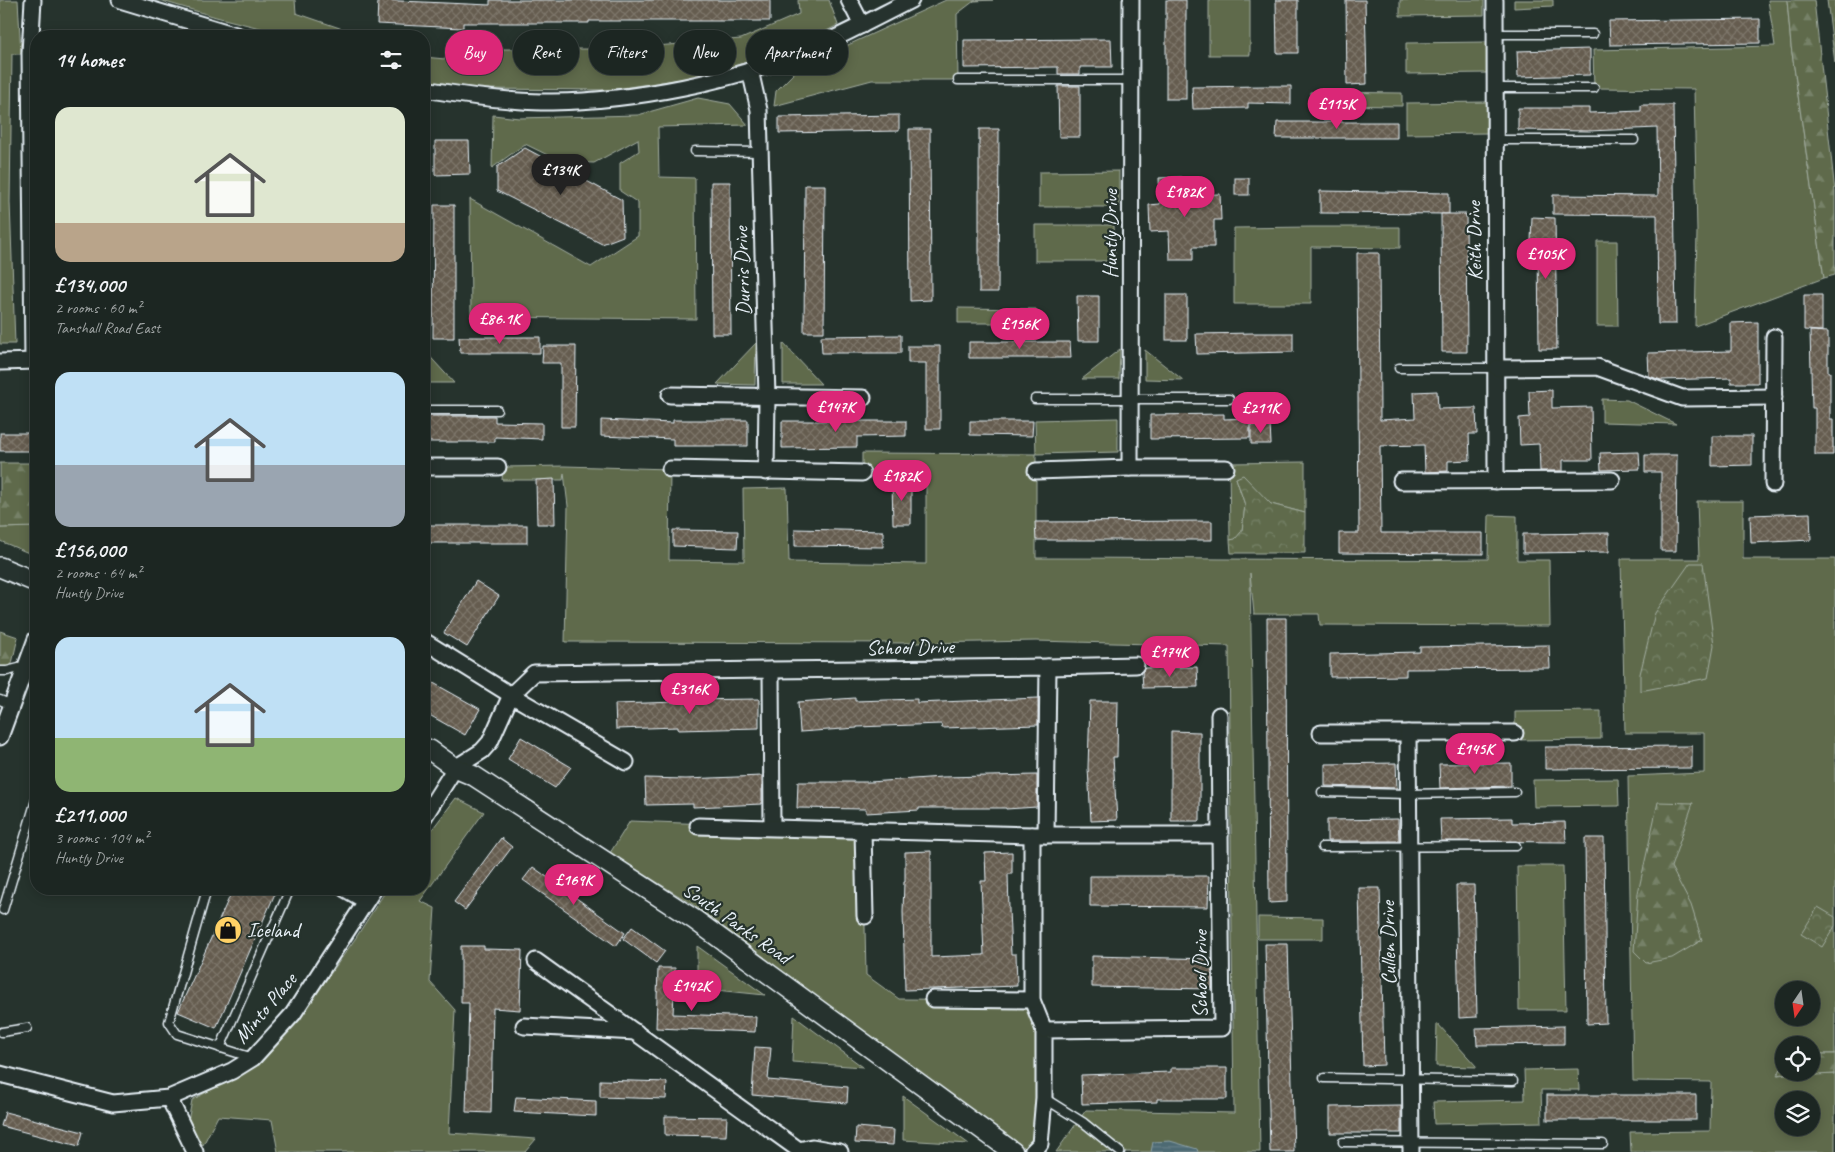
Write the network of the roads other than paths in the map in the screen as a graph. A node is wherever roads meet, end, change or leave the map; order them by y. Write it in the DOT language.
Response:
graph roads {
  1 [pos="33,0"];
  2 [pos="120,0"];
  3 [pos="849,0"];
  4 [pos="911,0"];
  5 [pos="1131,0"];
  6 [pos="1495,0"];
  7 [pos="862,25"];
  8 [pos="30,30"];
  9 [pos="220,30"];
  10 [pos="848,31"];
  11 [pos="1495,34"];
  12 [pos="1593,34"];
  13 [pos="746,71"];
  14 [pos="751,75"];
  15 [pos="958,80"];
  16 [pos="1131,80"];
  17 [pos="1495,88"];
  18 [pos="1594,88"];
  19 [pos="430,90"];
  20 [pos="1494,140"];
  21 [pos="1634,140"];
  22 [pos="695,151"];
  23 [pos="760,152"];
  24 [pos="1774,337"];
  25 [pos="30,361"];
  26 [pos="0,362"];
  27 [pos="1399,368"];
  28 [pos="1497,368"];
  29 [pos="670,395"];
  30 [pos="767,397"];
  31 [pos="1774,397"];
  32 [pos="863,398"];
  33 [pos="1129,398"];
  34 [pos="1035,399"];
  35 [pos="1229,399"];
  36 [pos="430,410"];
  37 [pos="497,410"];
  38 [pos="498,467"];
  39 [pos="430,468"];
  40 [pos="1130,468"];
  41 [pos="1226,468"];
  42 [pos="670,469"];
  43 [pos="1036,471"];
  44 [pos="766,472"];
  45 [pos="862,474"];
  46 [pos="1612,480"];
  47 [pos="1400,481"];
  48 [pos="1496,481"];
  49 [pos="1774,484"];
  50 [pos="0,567"];
  51 [pos="30,580"];
  52 [pos="430,645"];
  53 [pos="30,655"];
  54 [pos="1136,665"];
  55 [pos="26,666"];
  56 [pos="1048,667"];
  57 [pos="771,670"];
  58 [pos="0,672"];
  59 [pos="511,695"];
  60 [pos="6,702"];
  61 [pos="1219,715"];
  62 [pos="1321,733"];
  63 [pos="1408,733"];
  64 [pos="1515,733"];
  65 [pos="0,737"];
  66 [pos="430,750"];
  67 [pos="626,762"];
  68 [pos="455,768"];
  69 [pos="1322,792"];
  70 [pos="1515,792"];
  71 [pos="1408,794"];
  72 [pos="430,808"];
  73 [pos="30,820"];
  74 [pos="698,826"];
  75 [pos="772,827"];
  76 [pos="863,830"];
  77 [pos="1039,835"];
  78 [pos="1220,835"];
  79 [pos="1516,846"];
  80 [pos="1322,847"];
  81 [pos="1409,847"];
  82 [pos="204,895"];
  83 [pos="287,895"];
  84 [pos="370,895"];
  85 [pos="3,910"];
  86 [pos="865,916"];
  87 [pos="536,960"];
  88 [pos="932,998"];
  89 [pos="1032,1000"];
  90 [pos="524,1026"];
  91 [pos="27,1028"];
  92 [pos="1044,1030"];
  93 [pos="1,1032"];
  94 [pos="636,1032"];
  95 [pos="0,1041"];
  96 [pos="220,1048"];
  97 [pos="253,1058"];
  98 [pos="0,1074"];
  99 [pos="1324,1078"];
  100 [pos="1411,1079"];
  101 [pos="1513,1081"];
  102 [pos="169,1098"];
  103 [pos="1044,1098"];
  104 [pos="1342,1142"];
  105 [pos="1603,1144"];
  106 [pos="1411,1147"];
  107 [pos="195,1152"];
  108 [pos="840,1152"];
  109 [pos="1013,1152"];
  110 [pos="1032,1152"];
  111 [pos="1120,1152"];
  1 -- 8 [label="street"];
  2 -- 9 [label="street"];
  3 -- 7 [label="street"];
  4 -- 7 [label="street"];
  5 -- 16 [label="street, Huntly Drive"];
  6 -- 11 [label="street, Keith Drive"];
  7 -- 10 [label="street"];
  11 -- 12 [label="lane"];
  11 -- 17 [label="street, Keith Drive"];
  13 -- 19 [label="street"];
  14 -- 23 [label="street, Durris Drive"];
  15 -- 16 [label="lane"];
  16 -- 33 [label="street, Huntly Drive"];
  17 -- 18 [label="lane"];
  17 -- 20 [label="street, Keith Drive"];
  20 -- 21 [label="lane"];
  20 -- 28 [label="street, Keith Drive"];
  22 -- 23 [label="lane"];
  23 -- 30 [label="street, Durris Drive"];
  24 -- 31 [label="street"];
  25 -- 26 [label="street"];
  27 -- 28 [label="lane"];
  28 -- 31 [label="street"];
  28 -- 48 [label="street, Keith Drive"];
  29 -- 30 [label="street"];
  30 -- 32 [label="street"];
  30 -- 44 [label="street, Durris Drive"];
  31 -- 49 [label="street"];
  33 -- 34 [label="lane"];
  33 -- 35 [label="lane"];
  33 -- 40 [label="street, Huntly Drive"];
  36 -- 37 [label="lane"];
  38 -- 39 [label="street"];
  40 -- 41 [label="street"];
  40 -- 43 [label="street"];
  42 -- 44 [label="street"];
  44 -- 45 [label="street"];
  46 -- 48 [label="street"];
  47 -- 48 [label="street"];
  50 -- 51 [label="street"];
  52 -- 59 [label="street"];
  53 -- 55 [label="street"];
  54 -- 56 [label="street, School Drive"];
  55 -- 58 [label="lane"];
  55 -- 60 [label="street"];
  56 -- 57 [label="street, School Drive"];
  56 -- 77 [label="street"];
  57 -- 59 [label="street, School Drive"];
  57 -- 75 [label="street"];
  59 -- 67 [label="street"];
  59 -- 68 [label="street, School Drive"];
  60 -- 65 [label="street"];
  61 -- 78 [label="street, School Drive"];
  62 -- 63 [label="street"];
  63 -- 64 [label="street"];
  63 -- 71 [label="street, Cullen Drive"];
  66 -- 68 [label="street, South Parks Road"];
  68 -- 72 [label="street"];
  68 -- 109 [label="street, South Parks Road"];
  69 -- 71 [label="lane"];
  70 -- 71 [label="lane"];
  71 -- 81 [label="street, Cullen Drive"];
  73 -- 85 [label="lane"];
  74 -- 75 [label="street"];
  75 -- 76 [label="street"];
  76 -- 77 [label="street"];
  76 -- 86 [label="street"];
  77 -- 78 [label="street"];
  77 -- 89 [label="street"];
  78 -- 92 [label="street, School Drive"];
  79 -- 81 [label="lane"];
  80 -- 81 [label="lane"];
  81 -- 100 [label="street, Cullen Drive"];
  82 -- 96 [label="lane"];
  83 -- 96 [label="lane"];
  84 -- 97 [label="street, Minto Place"];
  87 -- 94 [label="street"];
  88 -- 89 [label="street"];
  89 -- 92 [label="street"];
  90 -- 94 [label="street"];
  91 -- 93 [label="lane"];
  92 -- 103 [label="street"];
  93 -- 95 [label="lane"];
  94 -- 108 [label="street"];
  96 -- 97 [label="lane"];
  97 -- 102 [label="street, Minto Place"];
  98 -- 102 [label="street, Minto Place"];
  99 -- 100 [label="lane"];
  100 -- 101 [label="lane"];
  100 -- 106 [label="street, Cullen Drive"];
  102 -- 107 [label="street"];
  103 -- 110 [label="street"];
  103 -- 111 [label="lane"];
  104 -- 106 [label="lane"];
  105 -- 106 [label="lane"];
}
